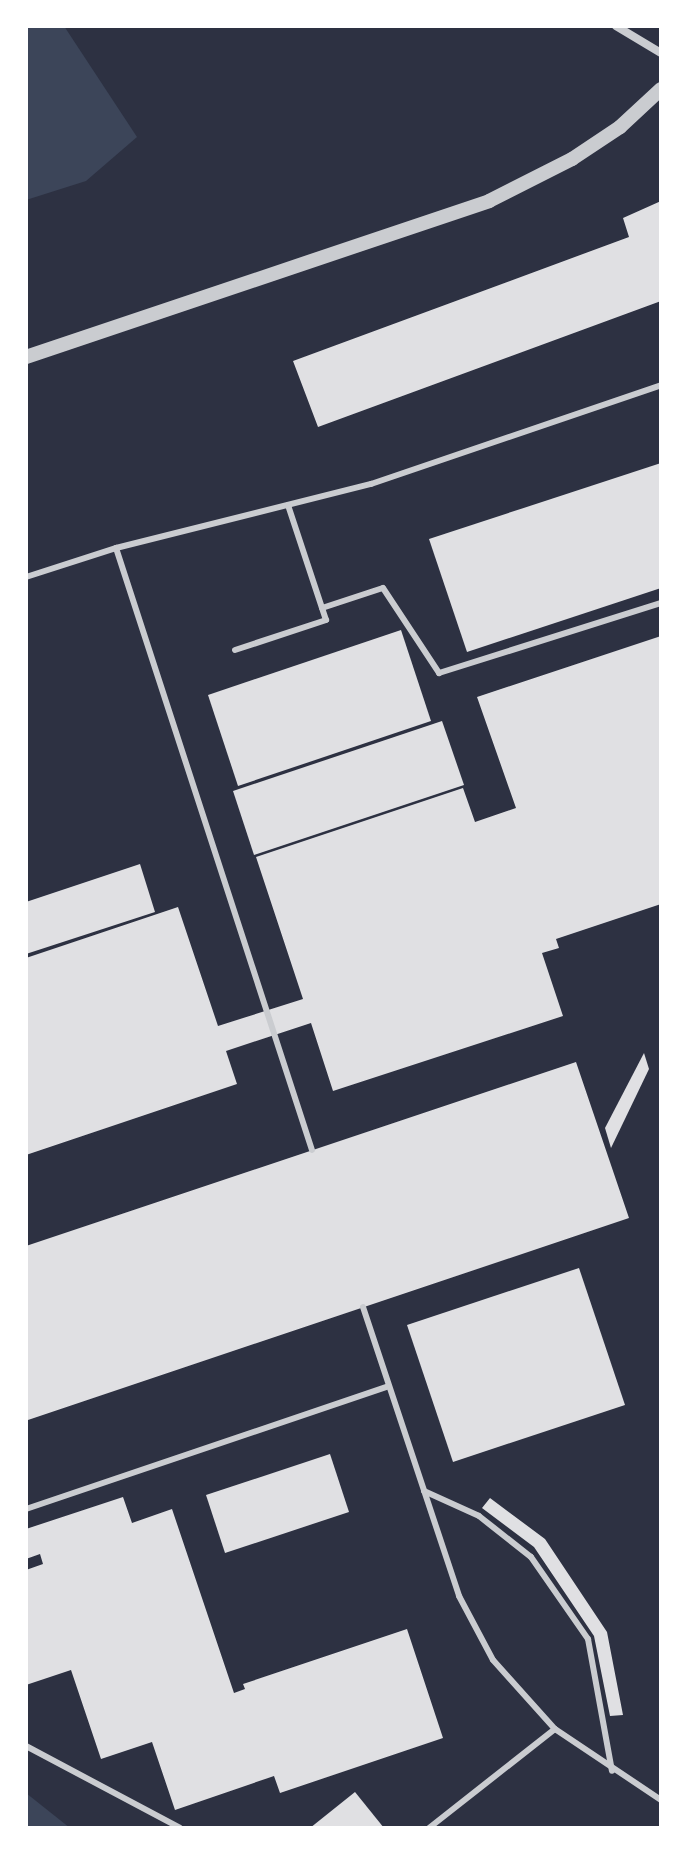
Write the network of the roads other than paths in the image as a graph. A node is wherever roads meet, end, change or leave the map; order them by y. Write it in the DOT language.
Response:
graph roads {
  1 [pos="616,26"];
  2 [pos="661,53"];
  3 [pos="661,89"];
  4 [pos="26,357"];
  5 [pos="661,385"];
  6 [pos="288,505"];
  7 [pos="116,548"];
  8 [pos="26,577"];
  9 [pos="661,603"];
  10 [pos="322,608"];
  11 [pos="235,650"];
  12 [pos="312,1150"];
  13 [pos="363,1307"];
  14 [pos="389,1386"];
  15 [pos="424,1491"];
  16 [pos="26,1509"];
  17 [pos="555,1729"];
  18 [pos="26,1746"];
  19 [pos="612,1771"];
  20 [pos="661,1800"];
  21 [pos="180,1828"];
  22 [pos="429,1828"];
  1 -- 2 [label="street"];
  3 -- 4 [label="street"];
  5 -- 6 [label="lane"];
  6 -- 7 [label="lane"];
  6 -- 10 [label="lane"];
  7 -- 8 [label="lane"];
  7 -- 12 [label="lane"];
  9 -- 10 [label="lane"];
  10 -- 11 [label="lane"];
  13 -- 14 [label="lane"];
  14 -- 15 [label="lane"];
  14 -- 16 [label="lane"];
  15 -- 17 [label="lane"];
  15 -- 19 [label="lane"];
  17 -- 19 [label="lane"];
  17 -- 22 [label="lane"];
  18 -- 21 [label="lane"];
  19 -- 20 [label="lane"];
}
